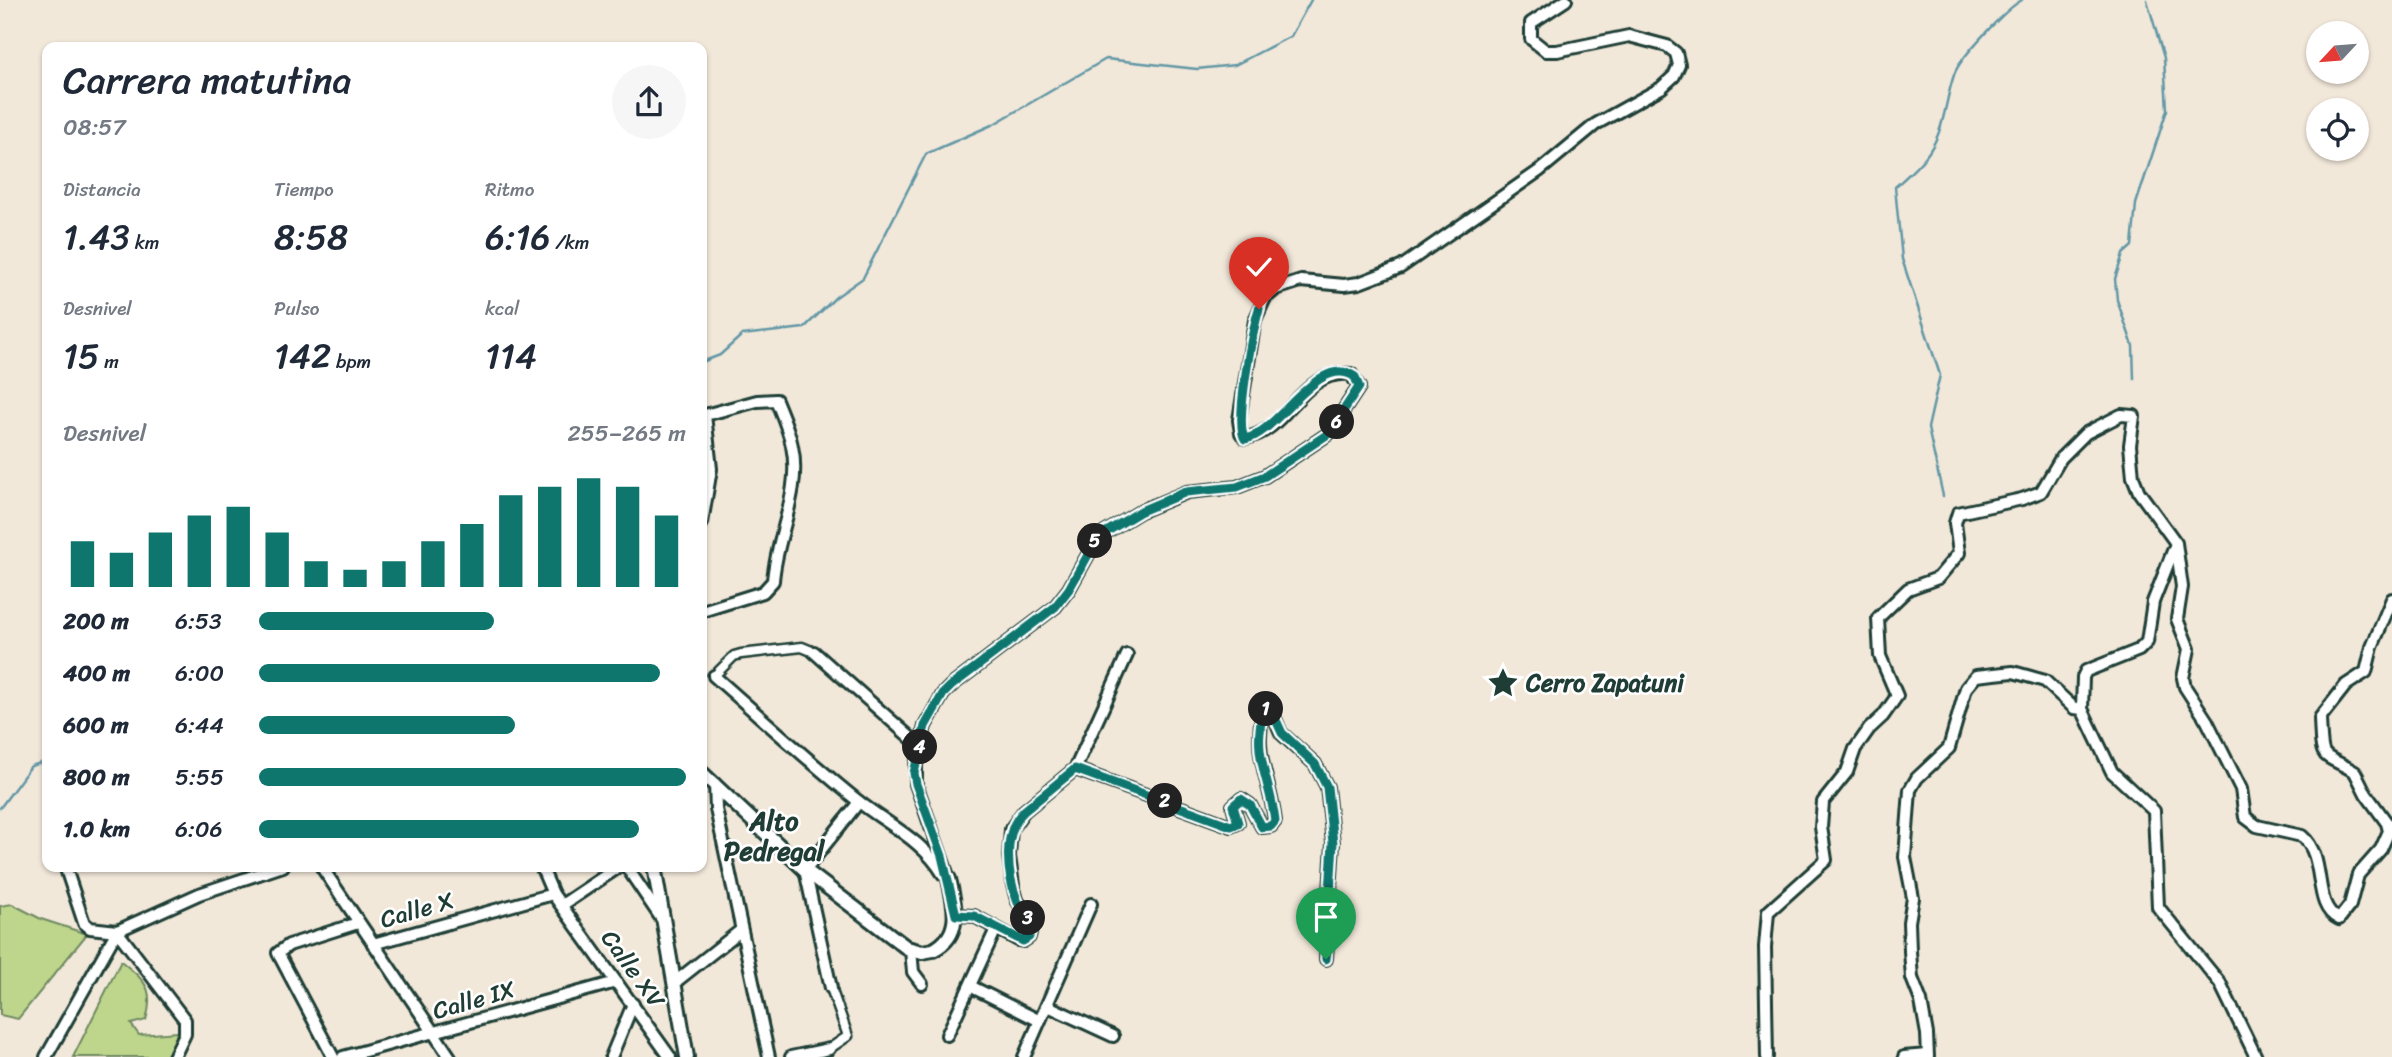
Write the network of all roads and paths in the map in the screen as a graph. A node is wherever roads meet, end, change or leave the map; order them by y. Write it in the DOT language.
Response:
graph roads {
  1 [pos="1566,0"];
  2 [pos="707,415"];
  3 [pos="707,442"];
  4 [pos="707,493"];
  5 [pos="2176,543"];
  6 [pos="2392,599"];
  7 [pos="707,609"];
  8 [pos="814,652"];
  9 [pos="1127,655"];
  10 [pos="714,676"];
  11 [pos="2082,709"];
  12 [pos="920,746"];
  13 [pos="1075,769"];
  14 [pos="707,778"];
  15 [pos="715,785"];
  16 [pos="859,802"];
  17 [pos="805,870"];
  18 [pos="67,872"];
  19 [pos="265,872"];
  20 [pos="325,872"];
  21 [pos="544,872"];
  22 [pos="611,872"];
  23 [pos="630,872"];
  24 [pos="655,872"];
  25 [pos="950,884"];
  26 [pos="553,894"];
  27 [pos="1091,904"];
  28 [pos="562,905"];
  29 [pos="956,915"];
  30 [pos="661,918"];
  31 [pos="358,923"];
  32 [pos="996,929"];
  33 [pos="117,931"];
  34 [pos="740,931"];
  35 [pos="373,944"];
  36 [pos="911,950"];
  37 [pos="1326,959"];
  38 [pos="616,982"];
  39 [pos="674,983"];
  40 [pos="922,984"];
  41 [pos="972,987"];
  42 [pos="831,988"];
  43 [pos="633,1004"];
  44 [pos="1048,1006"];
  45 [pos="1038,1020"];
  46 [pos="435,1033"];
  47 [pos="947,1035"];
  48 [pos="1113,1036"];
  49 [pos="829,1049"];
  50 [pos="1927,1056"];
  51 [pos="46,1057"];
  52 [pos="174,1057"];
  53 [pos="333,1057"];
  54 [pos="343,1057"];
  55 [pos="450,1057"];
  56 [pos="611,1057"];
  57 [pos="670,1057"];
  58 [pos="687,1057"];
  59 [pos="769,1057"];
  60 [pos="791,1057"];
  61 [pos="1024,1057"];
  62 [pos="1767,1057"];
  63 [pos="1904,1057"];
  64 [pos="2256,1057"];
  1 -- 12 [label="street"];
  2 -- 7 [label="street"];
  3 -- 4 [label="street"];
  5 -- 6 [label="street"];
  5 -- 11 [label="street"];
  5 -- 62 [label="street"];
  8 -- 10 [label="street"];
  8 -- 12 [label="street"];
  9 -- 13 [label="street"];
  10 -- 16 [label="street"];
  11 -- 50 [label="street"];
  11 -- 64 [label="street"];
  12 -- 25 [label="street"];
  13 -- 32 [label="street"];
  13 -- 37 [label="street"];
  14 -- 15 [label="street"];
  15 -- 17 [label="street"];
  15 -- 34 [label="street"];
  16 -- 17 [label="street"];
  16 -- 25 [label="street"];
  17 -- 36 [label="street"];
  17 -- 42 [label="street"];
  18 -- 33 [label="street"];
  19 -- 33 [label="street"];
  20 -- 31 [label="street"];
  21 -- 26 [label="street"];
  22 -- 28 [label="street"];
  23 -- 30 [label="street"];
  24 -- 30 [label="street"];
  25 -- 29 [label="street"];
  26 -- 28 [label="street, Calle XV"];
  26 -- 35 [label="street, Calle X"];
  27 -- 44 [label="street"];
  28 -- 38 [label="street, Calle XV"];
  29 -- 32 [label="street"];
  29 -- 36 [label="street"];
  30 -- 39 [label="street"];
  31 -- 35 [label="street"];
  31 -- 53 [label="street, Calle X"];
  32 -- 41 [label="street"];
  33 -- 51 [label="street"];
  33 -- 52 [label="street"];
  34 -- 39 [label="street"];
  34 -- 59 [label="street"];
  35 -- 46 [label="street"];
  36 -- 40 [label="street"];
  38 -- 43 [label="street, Calle XV"];
  38 -- 46 [label="street, Calle IX"];
  39 -- 58 [label="street"];
  41 -- 45 [label="street"];
  41 -- 47 [label="street"];
  42 -- 49 [label="street"];
  43 -- 56 [label="street"];
  43 -- 57 [label="street, Calle XV"];
  44 -- 45 [label="street"];
  44 -- 48 [label="street"];
  45 -- 61 [label="street"];
  46 -- 54 [label="street, Calle IX"];
  46 -- 55 [label="street"];
  49 -- 60 [label="street"];
  50 -- 63 [label="street"];
}
